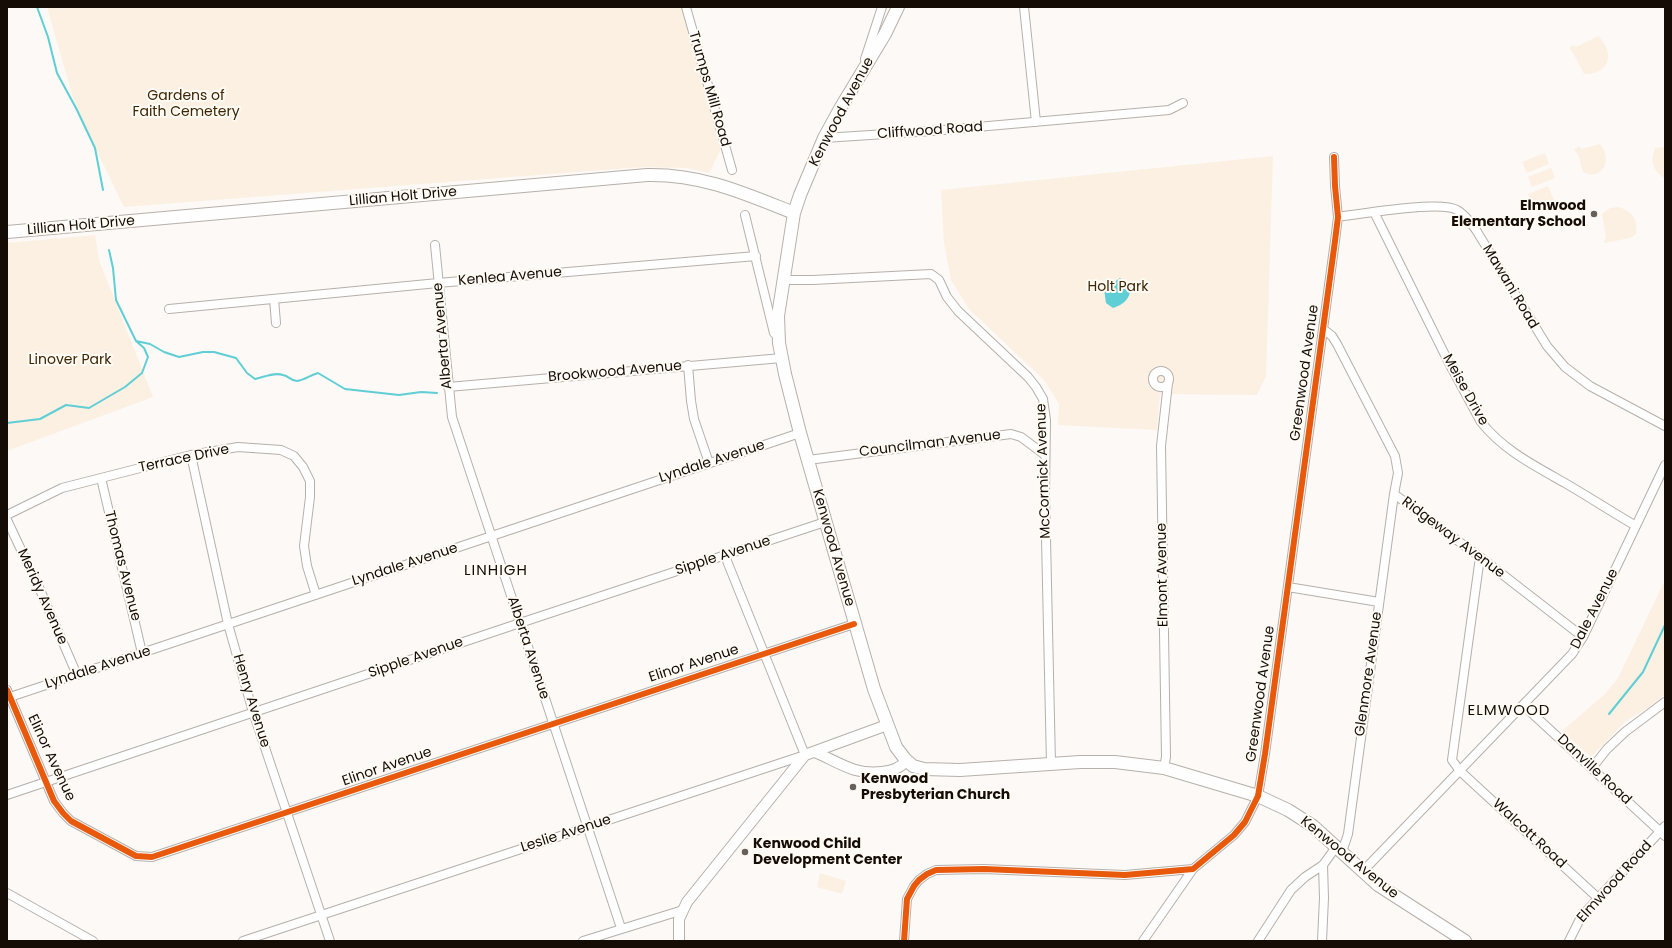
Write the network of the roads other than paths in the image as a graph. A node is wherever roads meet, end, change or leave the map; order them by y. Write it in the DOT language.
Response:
graph roads {
  1 [pos="686,7"];
  2 [pos="882,7"];
  3 [pos="898,7"];
  4 [pos="1024,7"];
  5 [pos="855,82"];
  6 [pos="1183,103"];
  7 [pos="1036,122"];
  8 [pos="824,138"];
  9 [pos="1334,157"];
  10 [pos="732,170"];
  11 [pos="1374,212"];
  12 [pos="794,213"];
  13 [pos="745,215"];
  14 [pos="1338,217"];
  15 [pos="7,232"];
  16 [pos="435,245"];
  17 [pos="756,256"];
  18 [pos="783,280"];
  19 [pos="438,283"];
  20 [pos="274,299"];
  21 [pos="169,309"];
  22 [pos="276,322"];
  23 [pos="1323,329"];
  24 [pos="779,343"];
  25 [pos="782,358"];
  26 [pos="688,366"];
  27 [pos="1168,383"];
  28 [pos="448,387"];
  29 [pos="1665,426"];
  30 [pos="800,433"];
  31 [pos="191,455"];
  32 [pos="1046,455"];
  33 [pos="808,460"];
  34 [pos="709,463"];
  35 [pos="1665,466"];
  36 [pos="101,478"];
  37 [pos="1394,494"];
  38 [pos="7,515"];
  39 [pos="7,520"];
  40 [pos="825,522"];
  41 [pos="1636,526"];
  42 [pos="490,537"];
  43 [pos="725,556"];
  44 [pos="1480,557"];
  45 [pos="1288,587"];
  46 [pos="316,595"];
  47 [pos="1379,602"];
  48 [pos="520,623"];
  49 [pos="228,624"];
  50 [pos="854,624"];
  51 [pos="1583,637"];
  52 [pos="142,653"];
  53 [pos="764,654"];
  54 [pos="77,675"];
  55 [pos="8,694"];
  56 [pos="1665,702"];
  57 [pos="1523,705"];
  58 [pos="253,712"];
  59 [pos="553,723"];
  60 [pos="887,725"];
  61 [pos="815,752"];
  62 [pos="805,755"];
  63 [pos="907,761"];
  64 [pos="1051,764"];
  65 [pos="1164,768"];
  66 [pos="1592,768"];
  67 [pos="1460,771"];
  68 [pos="47,782"];
  69 [pos="7,796"];
  70 [pos="1258,796"];
  71 [pos="287,813"];
  72 [pos="588,827"];
  73 [pos="1663,831"];
  74 [pos="1339,849"];
  75 [pos="1323,864"];
  76 [pos="1193,869"];
  77 [pos="1363,871"];
  78 [pos="7,893"];
  79 [pos="1598,898"];
  80 [pos="683,910"];
  81 [pos="321,915"];
  82 [pos="621,928"];
  83 [pos="93,941"];
  84 [pos="243,941"];
  85 [pos="330,941"];
  86 [pos="583,941"];
  87 [pos="679,941"];
  88 [pos="904,941"];
  89 [pos="1143,941"];
  90 [pos="1258,941"];
  91 [pos="1322,941"];
  92 [pos="1465,941"];
  93 [pos="1569,941"];
  1 -- 10 [label="street, Trumps Mill Road"];
  2 -- 5 [label="street"];
  3 -- 5 [label="main road, Kenwood Avenue"];
  4 -- 7 [label="street"];
  5 -- 8 [label="main road, Kenwood Avenue"];
  6 -- 7 [label="street, Cliffwood Road"];
  7 -- 8 [label="street, Cliffwood Road"];
  8 -- 12 [label="main road, Kenwood Avenue"];
  9 -- 14 [label="street, Greenwood Avenue"];
  11 -- 14 [label="street, Mawani Road"];
  11 -- 29 [label="street, Mawani Road"];
  11 -- 41 [label="street, Meise Drive"];
  12 -- 15 [label="main road, Lillian Holt Drive"];
  12 -- 18 [label="main road, Kenwood Avenue"];
  13 -- 17 [label="street"];
  14 -- 23 [label="street, Greenwood Avenue"];
  16 -- 19 [label="street, Alberta Avenue"];
  17 -- 19 [label="street, Kenlea Avenue"];
  17 -- 24 [label="street"];
  18 -- 24 [label="main road, Kenwood Avenue"];
  18 -- 32 [label="street, McCormick Avenue"];
  19 -- 20 [label="street, Kenlea Avenue"];
  19 -- 28 [label="street, Alberta Avenue"];
  20 -- 21 [label="street, Kenlea Avenue"];
  20 -- 22 [label="street"];
  23 -- 37 [label="street, Ridgeway Avenue"];
  23 -- 45 [label="street, Greenwood Avenue"];
  24 -- 25 [label="main road, Kenwood Avenue"];
  25 -- 26 [label="street, Brookwood Avenue"];
  25 -- 30 [label="main road, Kenwood Avenue"];
  26 -- 28 [label="street, Brookwood Avenue"];
  26 -- 34 [label="street"];
  27 -- 65 [label="street, Elmont Avenue"];
  28 -- 42 [label="street, Alberta Avenue"];
  30 -- 33 [label="main road, Kenwood Avenue"];
  30 -- 34 [label="street, Lyndale Avenue"];
  31 -- 36 [label="street, Terrace Drive"];
  31 -- 46 [label="street, Terrace Drive"];
  31 -- 49 [label="street, Henry Avenue"];
  32 -- 33 [label="street, Councilman Avenue"];
  32 -- 64 [label="street, McCormick Avenue"];
  33 -- 40 [label="main road, Kenwood Avenue"];
  34 -- 42 [label="street, Lyndale Avenue"];
  35 -- 41 [label="street, Dale Avenue"];
  36 -- 38 [label="street, Terrace Drive"];
  36 -- 52 [label="street, Thomas Avenue"];
  37 -- 44 [label="street, Ridgeway Avenue"];
  37 -- 47 [label="street, Glenmore Avenue"];
  39 -- 54 [label="street, Meridy Avenue"];
  40 -- 43 [label="street, Sipple Avenue"];
  40 -- 50 [label="main road, Kenwood Avenue"];
  41 -- 51 [label="street, Dale Avenue"];
  42 -- 46 [label="street, Lyndale Avenue"];
  42 -- 48 [label="street, Alberta Avenue"];
  43 -- 48 [label="street, Sipple Avenue"];
  43 -- 53 [label="street"];
  44 -- 51 [label="street, Ridgeway Avenue"];
  44 -- 67 [label="street"];
  45 -- 47 [label="street"];
  45 -- 70 [label="street, Greenwood Avenue"];
  46 -- 49 [label="street, Lyndale Avenue"];
  47 -- 74 [label="street, Glenmore Avenue"];
  48 -- 58 [label="street, Sipple Avenue"];
  48 -- 59 [label="street, Alberta Avenue"];
  49 -- 52 [label="street, Lyndale Avenue"];
  49 -- 58 [label="street, Henry Avenue"];
  50 -- 53 [label="street, Elinor Avenue"];
  50 -- 60 [label="main road, Kenwood Avenue"];
  51 -- 57 [label="street, Dale Avenue"];
  52 -- 54 [label="street, Lyndale Avenue"];
  53 -- 59 [label="street, Elinor Avenue"];
  53 -- 62 [label="street"];
  54 -- 55 [label="street, Lyndale Avenue"];
  55 -- 68 [label="street, Elinor Avenue"];
  56 -- 66 [label="street"];
  57 -- 66 [label="street, Danville Road"];
  57 -- 67 [label="street, Dale Avenue"];
  58 -- 68 [label="street, Sipple Avenue"];
  58 -- 71 [label="street, Henry Avenue"];
  59 -- 71 [label="street, Elinor Avenue"];
  59 -- 72 [label="street, Alberta Avenue"];
  60 -- 61 [label="street, Leslie Avenue"];
  60 -- 63 [label="main road, Kenwood Avenue"];
  61 -- 62 [label="street, Leslie Avenue"];
  61 -- 63 [label="street"];
  62 -- 72 [label="street, Leslie Avenue"];
  62 -- 80 [label="street"];
  63 -- 64 [label="main road, Kenwood Avenue"];
  64 -- 65 [label="main road, Kenwood Avenue"];
  65 -- 70 [label="main road, Kenwood Avenue"];
  66 -- 73 [label="street, Danville Road"];
  67 -- 77 [label="street, Dale Avenue"];
  67 -- 79 [label="street, Walcott Road"];
  68 -- 69 [label="street, Sipple Avenue"];
  68 -- 71 [label="street, Elinor Avenue"];
  70 -- 74 [label="main road, Kenwood Avenue"];
  70 -- 76 [label="street, Greenwood Avenue"];
  71 -- 81 [label="street, Henry Avenue"];
  72 -- 81 [label="street, Leslie Avenue"];
  72 -- 82 [label="street, Alberta Avenue"];
  73 -- 79 [label="street, Elmwood Road"];
  74 -- 75 [label="street"];
  74 -- 77 [label="main road, Kenwood Avenue"];
  75 -- 90 [label="street"];
  75 -- 91 [label="street"];
  76 -- 88 [label="street"];
  76 -- 89 [label="street, Greenwood Avenue"];
  77 -- 92 [label="main road, Kenwood Avenue"];
  78 -- 83 [label="street"];
  79 -- 93 [label="street, Elmwood Road"];
  80 -- 82 [label="street"];
  80 -- 87 [label="street"];
  81 -- 84 [label="street, Leslie Avenue"];
  81 -- 85 [label="street, Henry Avenue"];
  82 -- 86 [label="street"];
}
